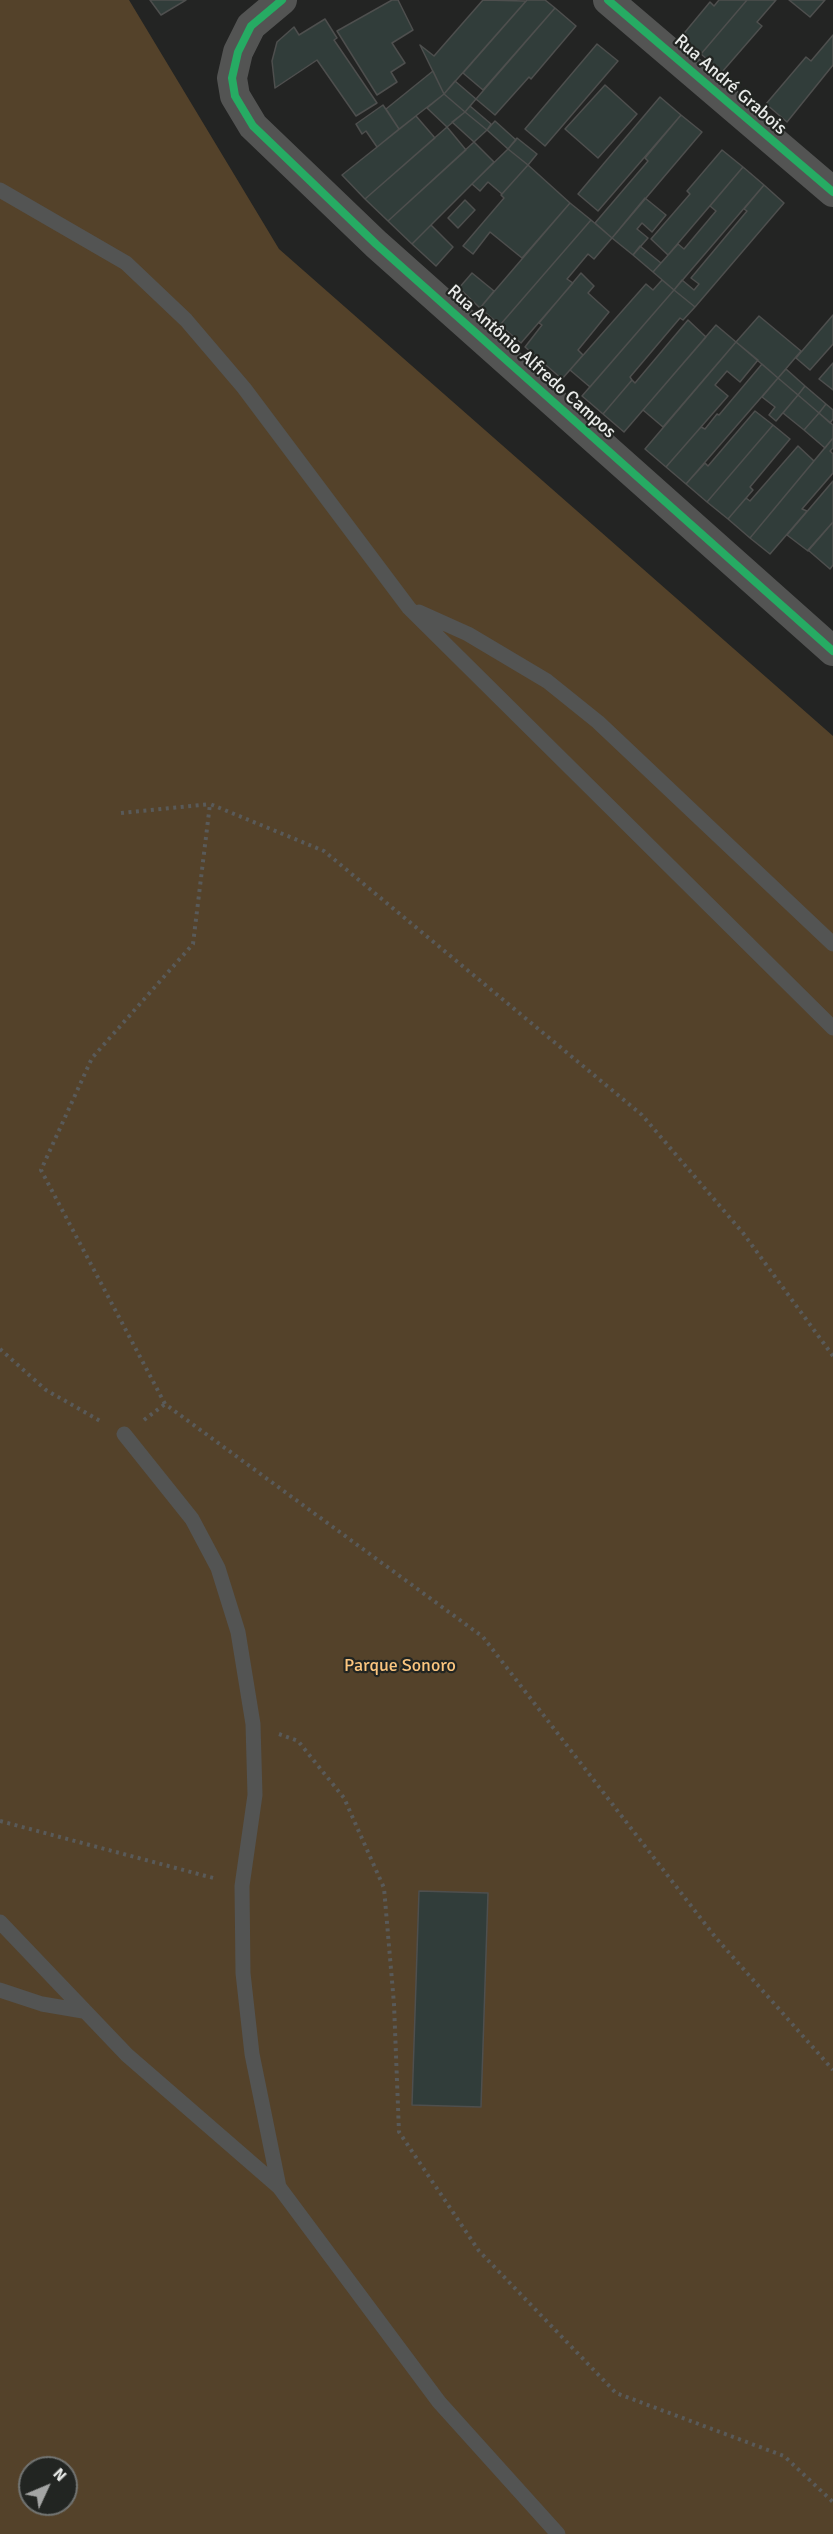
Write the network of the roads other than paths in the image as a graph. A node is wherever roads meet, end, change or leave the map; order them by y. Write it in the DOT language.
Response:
graph roads {
  1 [pos="282,0"];
  2 [pos="608,0"];
  3 [pos="0,190"];
  4 [pos="833,192"];
  5 [pos="410,608"];
  6 [pos="833,651"];
  7 [pos="833,944"];
  8 [pos="833,1028"];
  9 [pos="124,1434"];
  10 [pos="0,1922"];
  11 [pos="0,1990"];
  12 [pos="83,2011"];
  13 [pos="279,2187"];
  14 [pos="558,2534"];
  1 -- 6 [label="street, Rua Antônio Alfredo Campos"];
  2 -- 4 [label="street, Rua André Grabois"];
  3 -- 5 [label="lane"];
  5 -- 7 [label="lane"];
  5 -- 8 [label="lane"];
  9 -- 13 [label="lane"];
  10 -- 12 [label="lane"];
  11 -- 12 [label="lane"];
  12 -- 13 [label="lane"];
  13 -- 14 [label="lane"];
}
